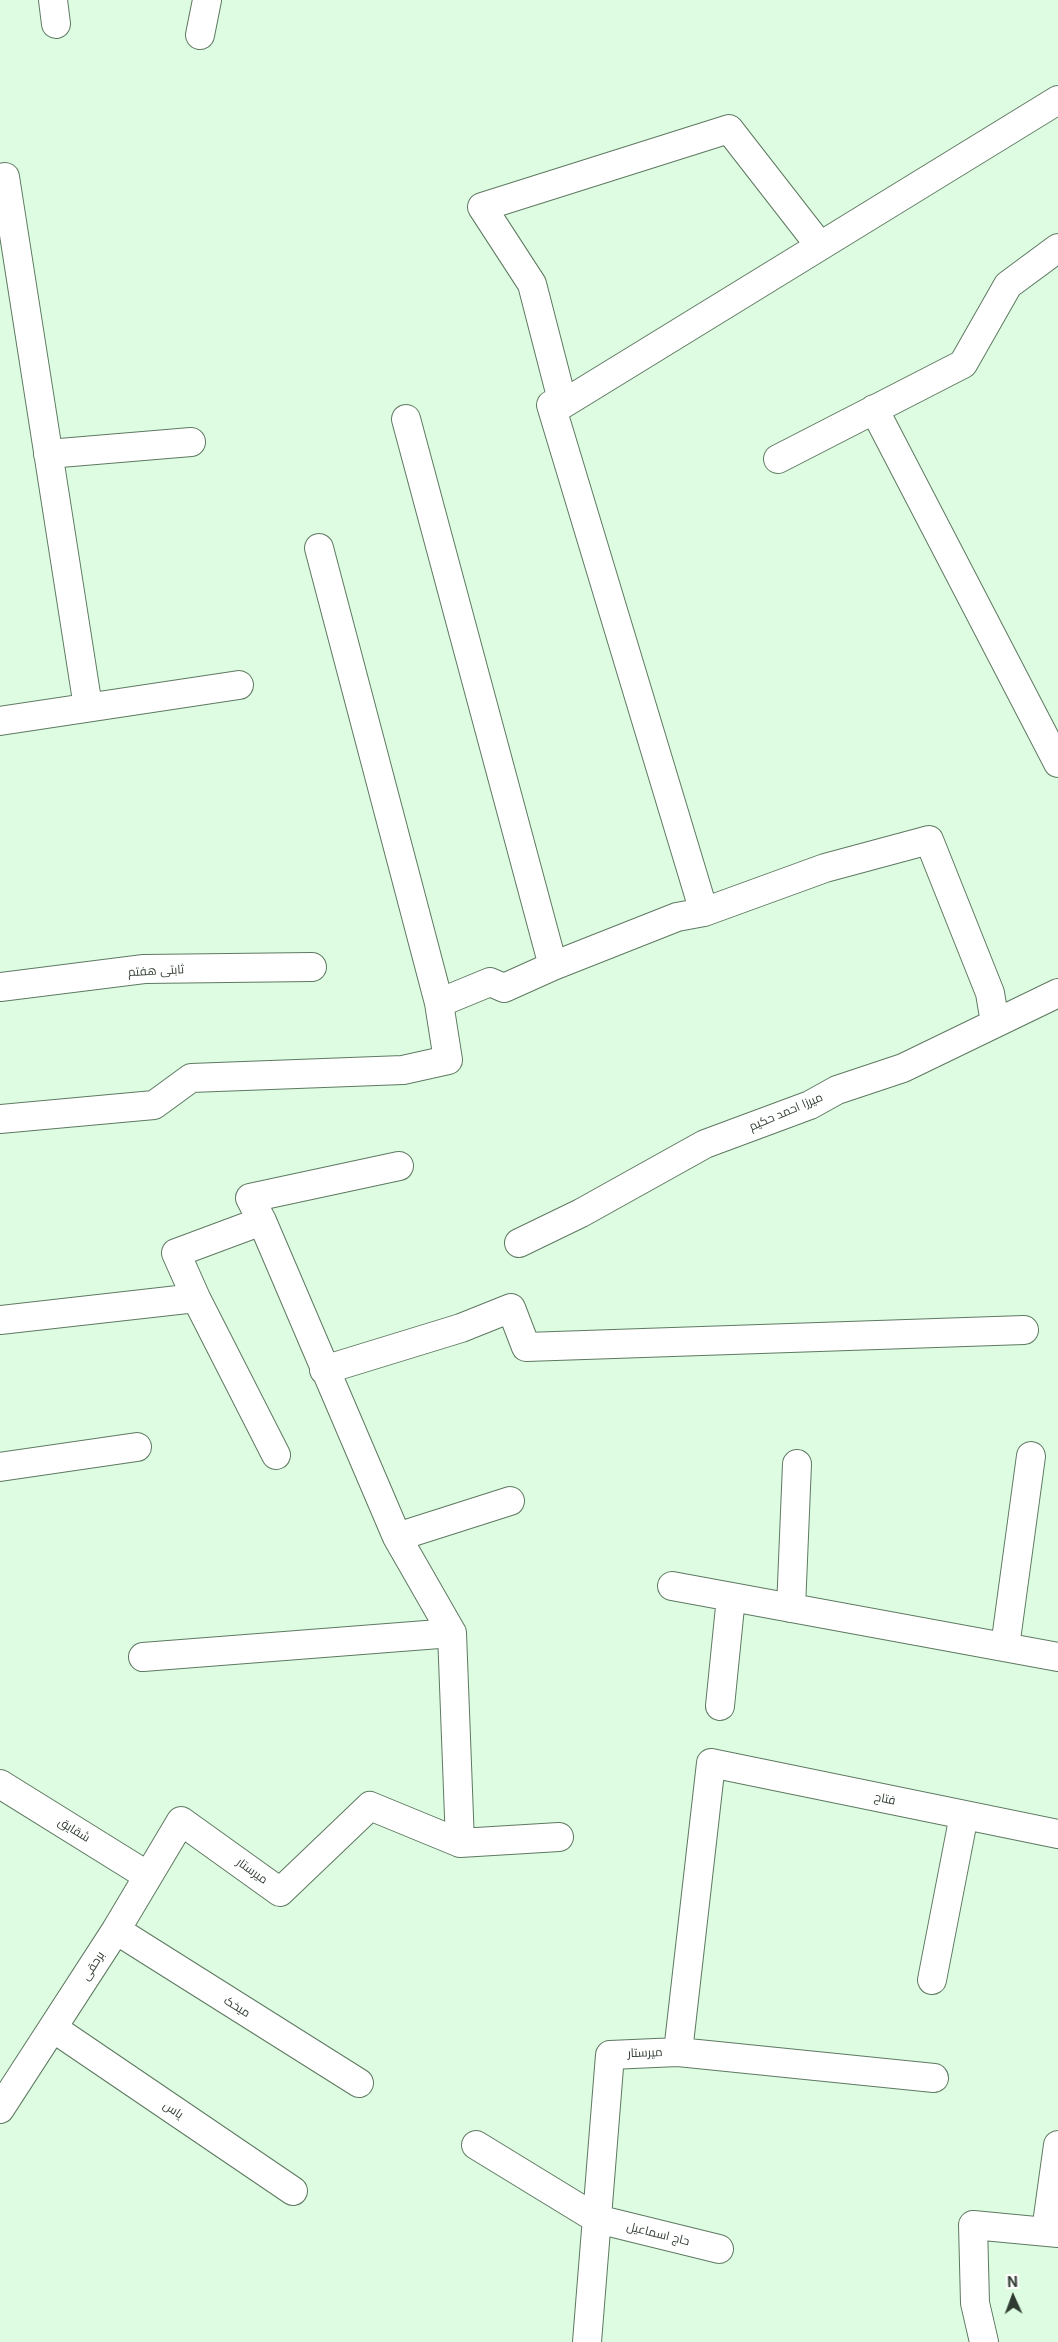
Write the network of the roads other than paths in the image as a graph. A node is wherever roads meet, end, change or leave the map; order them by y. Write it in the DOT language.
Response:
graph roads {
  1 [pos="207,0"];
  2 [pos="200,35"];
  3 [pos="1058,100"];
  4 [pos="0,178"];
  5 [pos="820,246"];
  6 [pos="1058,248"];
  7 [pos="564,404"];
  8 [pos="874,410"];
  9 [pos="406,419"];
  10 [pos="191,442"];
  11 [pos="48,454"];
  12 [pos="778,459"];
  13 [pos="319,548"];
  14 [pos="239,686"];
  15 [pos="88,707"];
  16 [pos="0,721"];
  17 [pos="1058,763"];
  18 [pos="704,912"];
  19 [pos="553,966"];
  20 [pos="312,967"];
  21 [pos="0,987"];
  22 [pos="1058,993"];
  23 [pos="439,1003"];
  24 [pos="995,1024"];
  25 [pos="0,1119"];
  26 [pos="399,1166"];
  27 [pos="262,1221"];
  28 [pos="520,1243"];
  29 [pos="196,1298"];
  30 [pos="0,1320"];
  31 [pos="1024,1330"];
  32 [pos="324,1370"];
  33 [pos="138,1447"];
  34 [pos="276,1454"];
  35 [pos="1031,1456"];
  36 [pos="797,1464"];
  37 [pos="0,1467"];
  38 [pos="510,1501"];
  39 [pos="397,1537"];
  40 [pos="672,1586"];
  41 [pos="731,1597"];
  42 [pos="791,1608"];
  43 [pos="452,1633"];
  44 [pos="1005,1647"];
  45 [pos="143,1657"];
  46 [pos="1058,1657"];
  47 [pos="720,1706"];
  48 [pos="712,1764"];
  49 [pos="0,1784"];
  50 [pos="964,1815"];
  51 [pos="181,1821"];
  52 [pos="1058,1834"];
  53 [pos="559,1836"];
  54 [pos="460,1843"];
  55 [pos="148,1876"];
  56 [pos="116,1930"];
  57 [pos="932,1980"];
  58 [pos="53,2028"];
  59 [pos="678,2052"];
  60 [pos="934,2078"];
  61 [pos="359,2083"];
  62 [pos="4,2094"];
  63 [pos="476,2145"];
  64 [pos="1058,2145"];
  65 [pos="293,2191"];
  66 [pos="596,2220"];
  67 [pos="1052,2232"];
  68 [pos="719,2249"];
  69 [pos="586,2342"];
  70 [pos="984,2342"];
  1 -- 2 [label="street"];
  3 -- 5 [label="street"];
  4 -- 11 [label="street"];
  5 -- 7 [label="street"];
  5 -- 7 [label="street"];
  6 -- 8 [label="street"];
  7 -- 18 [label="street"];
  8 -- 12 [label="street"];
  8 -- 17 [label="street"];
  9 -- 19 [label="street"];
  10 -- 11 [label="street"];
  11 -- 15 [label="street"];
  13 -- 23 [label="street"];
  14 -- 15 [label="street"];
  15 -- 16 [label="street"];
  18 -- 19 [label="street"];
  18 -- 24 [label="street"];
  19 -- 23 [label="street"];
  20 -- 21 [label="street, ثابتی هفتم"];
  22 -- 24 [label="street, میرزا احمد حکیم"];
  23 -- 25 [label="street"];
  24 -- 28 [label="street, میرزا احمد حکیم"];
  26 -- 27 [label="street"];
  27 -- 29 [label="street"];
  27 -- 32 [label="street"];
  29 -- 30 [label="street"];
  29 -- 34 [label="street"];
  31 -- 32 [label="street"];
  32 -- 39 [label="street"];
  33 -- 37 [label="street"];
  35 -- 44 [label="street"];
  36 -- 42 [label="street"];
  38 -- 39 [label="street"];
  39 -- 43 [label="street"];
  40 -- 41 [label="street"];
  41 -- 42 [label="street"];
  41 -- 47 [label="street"];
  42 -- 44 [label="street"];
  43 -- 45 [label="street"];
  43 -- 54 [label="street"];
  44 -- 46 [label="street"];
  48 -- 50 [label="street, فتاح"];
  48 -- 59 [label="street, میرستار"];
  49 -- 55 [label="street, شقایق"];
  50 -- 52 [label="street, فتاح"];
  50 -- 57 [label="street"];
  51 -- 54 [label="street, میرستار"];
  51 -- 55 [label="street, برحقی"];
  53 -- 54 [label="street, میرستار"];
  55 -- 56 [label="street, برحقی"];
  56 -- 58 [label="street, برحقی"];
  56 -- 61 [label="street, میخک"];
  58 -- 62 [label="street, برحقی"];
  58 -- 65 [label="street, یاس"];
  59 -- 60 [label="street"];
  59 -- 66 [label="street, میرستار"];
  63 -- 66 [label="street, حاج اسماعیل"];
  64 -- 67 [label="street"];
  66 -- 68 [label="street, حاج اسماعیل"];
  66 -- 69 [label="street, میرستار"];
  67 -- 70 [label="street"];
}
